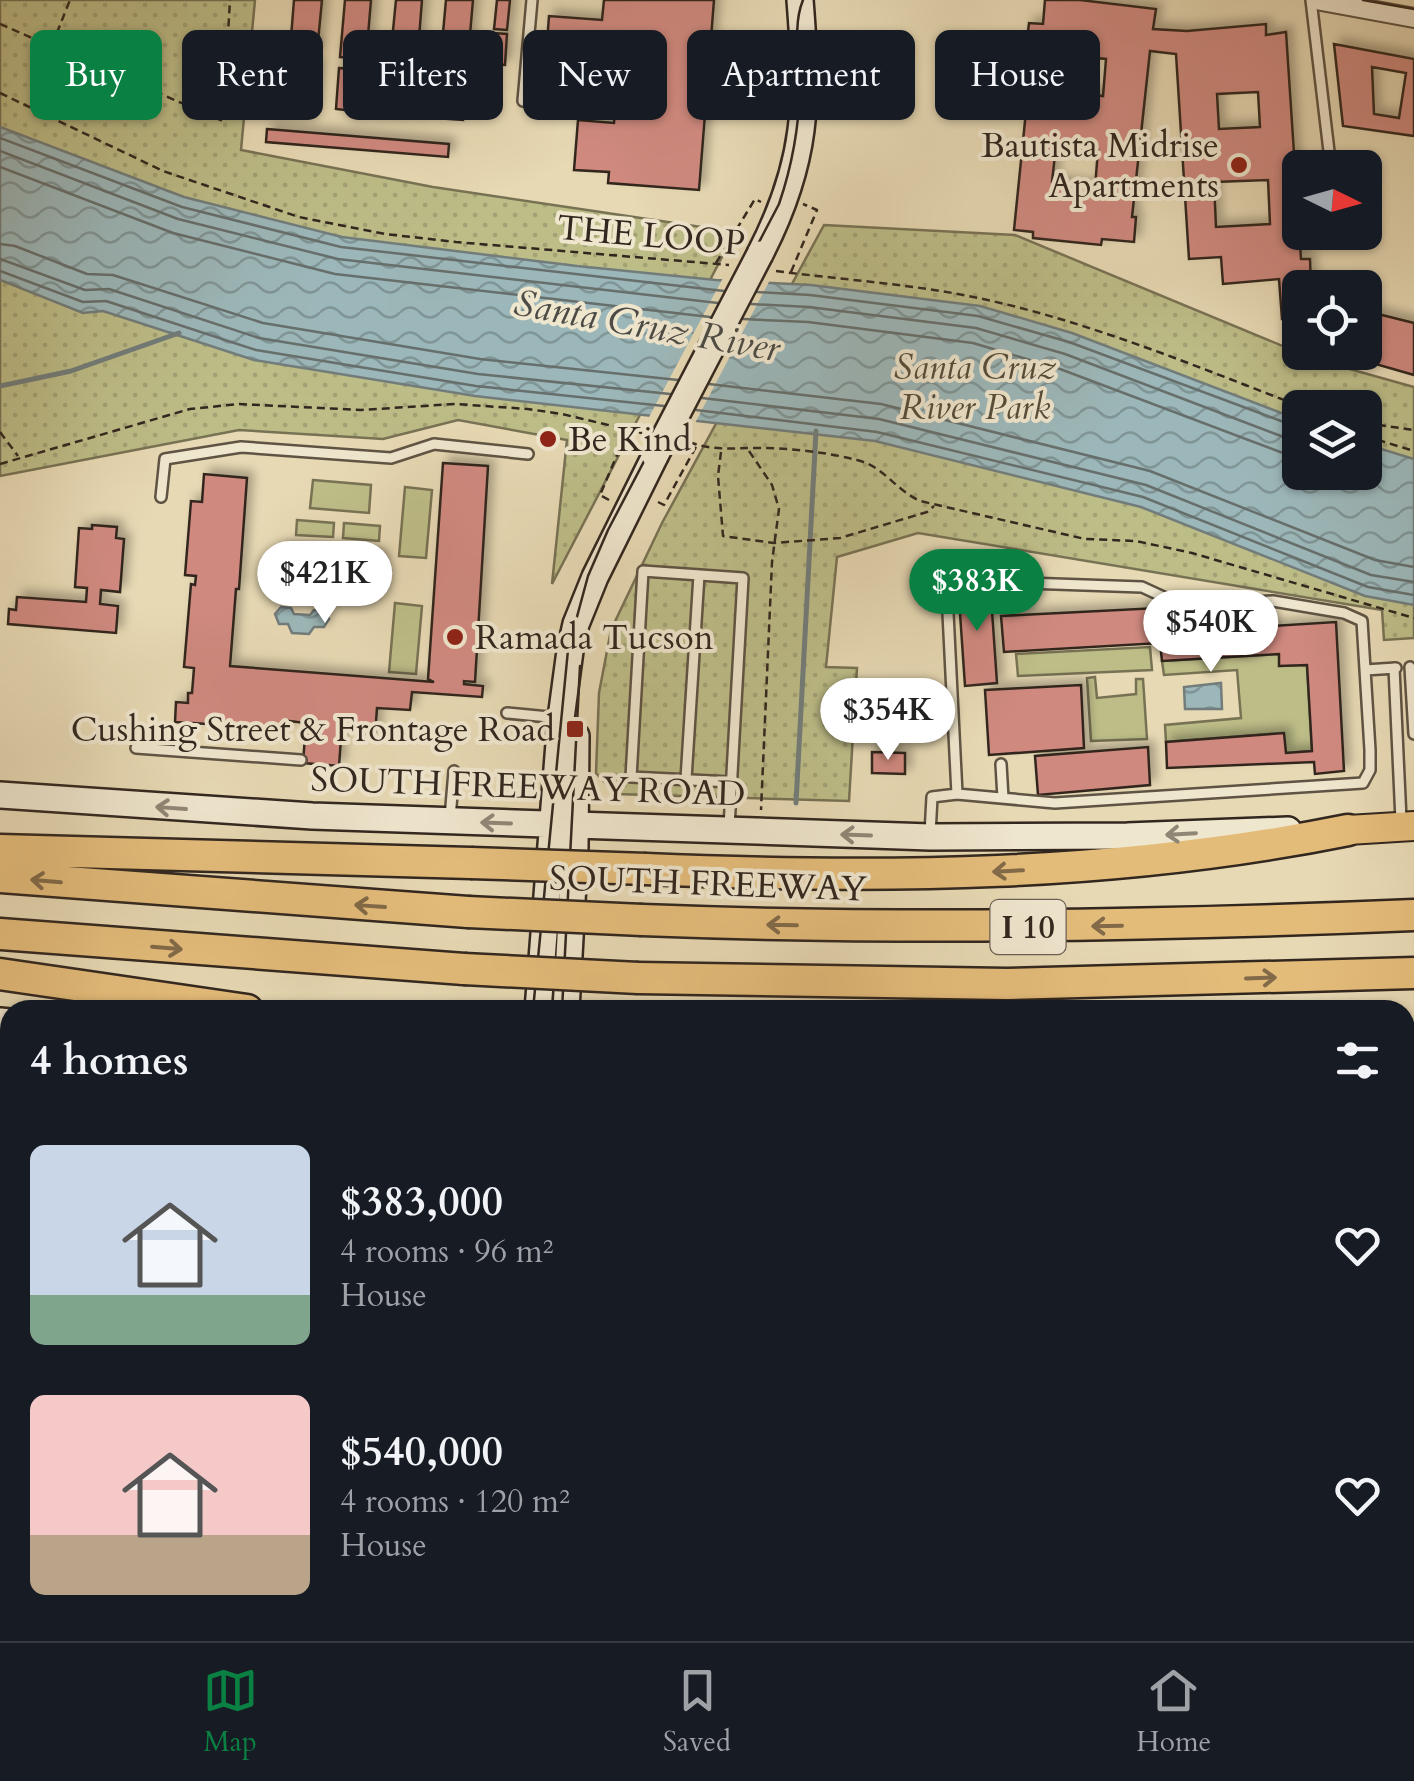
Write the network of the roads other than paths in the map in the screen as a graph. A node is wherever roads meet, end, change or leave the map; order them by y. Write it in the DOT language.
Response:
graph roads {
  1 [pos="532,0"];
  2 [pos="800,0"];
  3 [pos="1314,0"];
  4 [pos="1414,18"];
  5 [pos="529,30"];
  6 [pos="1329,150"];
  7 [pos="528,454"];
  8 [pos="161,497"];
  9 [pos="698,575"];
  10 [pos="595,577"];
  11 [pos="1412,667"];
  12 [pos="1394,668"];
  13 [pos="1365,670"];
  14 [pos="507,713"];
  15 [pos="561,718"];
  16 [pos="1414,734"];
  17 [pos="136,748"];
  18 [pos="300,760"];
  19 [pos="1000,764"];
  20 [pos="1414,765"];
  21 [pos="1400,766"];
  22 [pos="454,771"];
  23 [pos="686,780"];
  24 [pos="731,782"];
  25 [pos="957,794"];
  26 [pos="0,795"];
  27 [pos="1003,798"];
  28 [pos="450,821"];
  29 [pos="564,824"];
  30 [pos="1408,827"];
  31 [pos="729,830"];
  32 [pos="1348,830"];
  33 [pos="930,837"];
  34 [pos="0,850"];
  35 [pos="0,877"];
  36 [pos="1414,915"];
  37 [pos="0,934"];
  38 [pos="1414,973"];
  39 [pos="0,974"];
  40 [pos="178,1000"];
  41 [pos="539,1000"];
  42 [pos="566,1000"];
  1 -- 5 [label="lane"];
  2 -- 10 [label="street, bridge"];
  3 -- 4 [label="street"];
  3 -- 6 [label="lane"];
  7 -- 8 [label="lane"];
  9 -- 23 [label="lane"];
  9 -- 23 [label="lane"];
  9 -- 24 [label="lane"];
  10 -- 15 [label="street"];
  10 -- 29 [label="street"];
  11 -- 12 [label="lane"];
  11 -- 16 [label="lane"];
  12 -- 13 [label="lane"];
  12 -- 21 [label="lane"];
  13 -- 25 [label="lane"];
  13 -- 27 [label="lane"];
  14 -- 15 [label="lane"];
  15 -- 29 [label="street"];
  17 -- 18 [label="lane"];
  19 -- 27 [label="lane"];
  20 -- 21 [label="lane"];
  21 -- 30 [label="lane"];
  22 -- 28 [label="lane"];
  23 -- 24 [label="lane"];
  24 -- 31 [label="lane"];
  25 -- 27 [label="lane"];
  25 -- 33 [label="lane"];
  28 -- 26 [label="street, SOUTH FREEWAY ROAD, one-way"];
  29 -- 28 [label="street, SOUTH FREEWAY ROAD, one-way"];
  29 -- 31 [label="street, SOUTH FREEWAY ROAD"];
  29 -- 41 [label="street"];
  29 -- 42 [label="street"];
  30 -- 32 [label="main road, SOUTH FREEWAY ROAD"];
  33 -- 31 [label="street, SOUTH FREEWAY ROAD, one-way"];
  32 -- 33 [label="street, SOUTH FREEWAY ROAD, one-way"];
  32 -- 34 [label="highway, one-way, bridge"];
  36 -- 35 [label="highway, SOUTH FREEWAY / I 10, one-way, bridge"];
  37 -- 38 [label="highway, I 10, one-way, bridge"];
  39 -- 40 [label="highway"];
}
